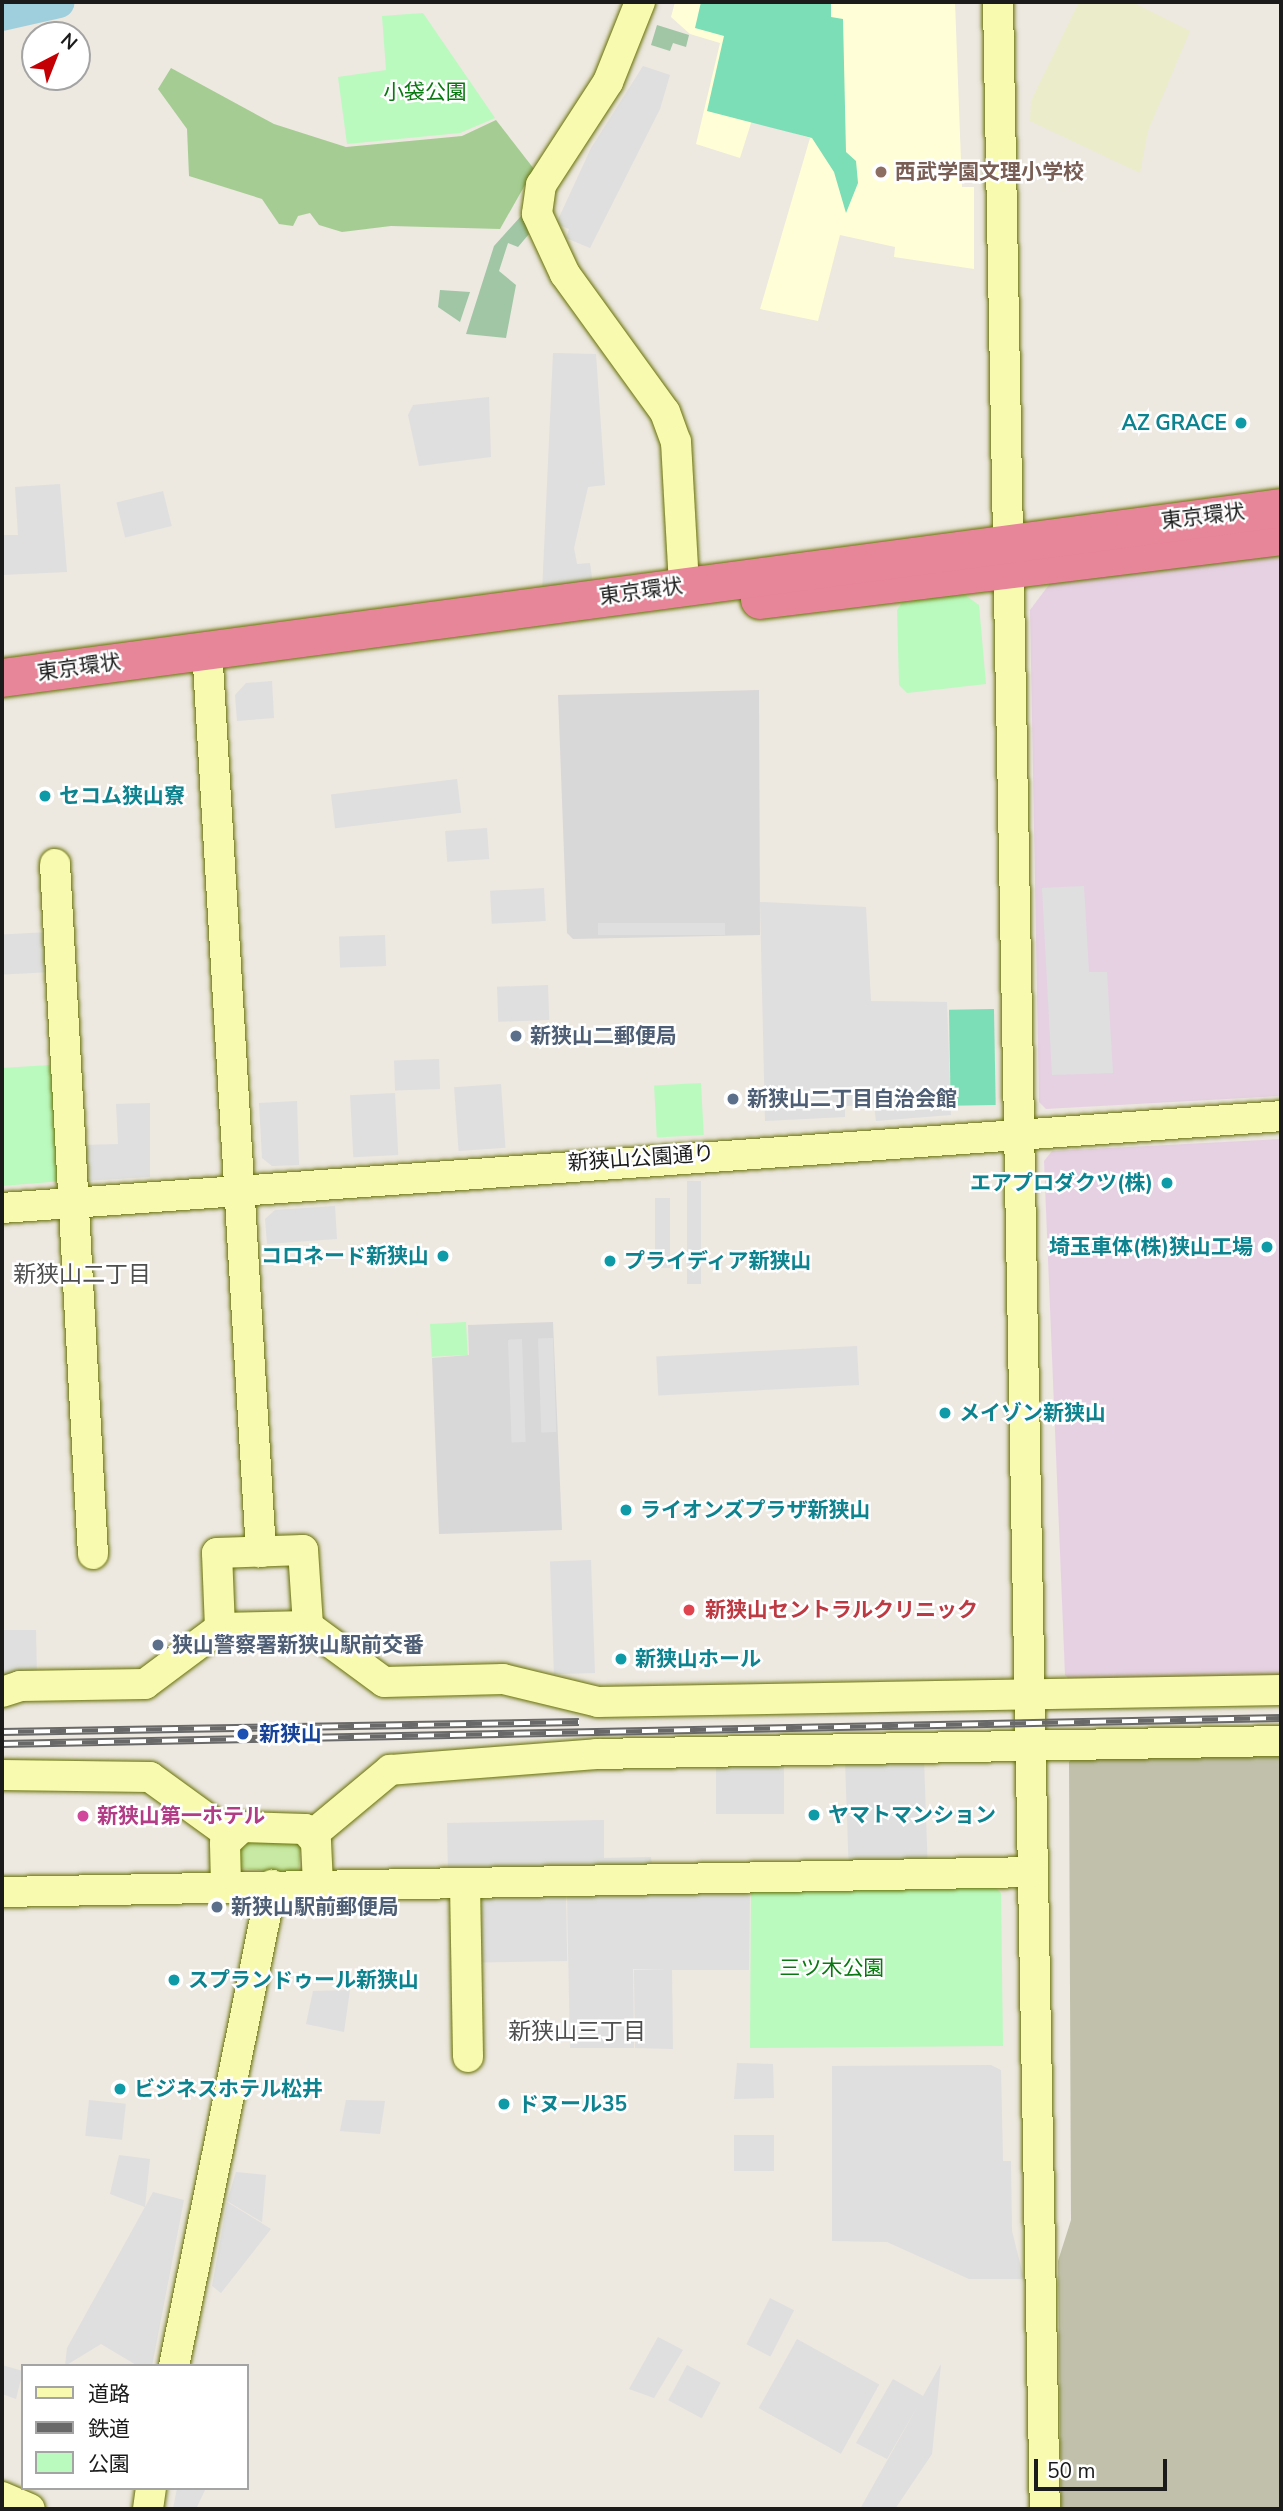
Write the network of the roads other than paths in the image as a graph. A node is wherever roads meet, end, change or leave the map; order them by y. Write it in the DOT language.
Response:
graph roads {
  1 [pos="639,2"];
  2 [pos="998,2"];
  3 [pos="1281,508"];
  4 [pos="1281,536"];
  5 [pos="1006,555"];
  6 [pos="684,585"];
  7 [pos="208,660"];
  8 [pos="2,678"];
  9 [pos="2,701"];
  10 [pos="55,864"];
  11 [pos="1281,1116"];
  12 [pos="1016,1131"];
  13 [pos="240,1191"];
  14 [pos="75,1203"];
  15 [pos="2,1208"];
  16 [pos="261,1552"];
  17 [pos="93,1554"];
  18 [pos="308,1626"];
  19 [pos="220,1628"];
  20 [pos="1281,1690"];
  21 [pos="2,1692"];
  22 [pos="1028,1695"];
  23 [pos="1281,1741"];
  24 [pos="1028,1746"];
  25 [pos="2,1774"];
  26 [pos="230,1835"];
  27 [pos="312,1836"];
  28 [pos="1031,1872"];
  29 [pos="318,1884"];
  30 [pos="465,1884"];
  31 [pos="226,1885"];
  32 [pos="272,1885"];
  33 [pos="2,1892"];
  34 [pos="468,2057"];
  35 [pos="174,2364"];
  36 [pos="151,2490"];
  37 [pos="2,2497"];
  38 [pos="30,2509"];
  39 [pos="148,2509"];
  40 [pos="1045,2509"];
  1 -- 6 [label="street"];
  2 -- 5 [label="street"];
  3 -- 5 [label="highway, 東京環状"];
  4 -- 5 [label="highway, 東京環状"];
  5 -- 6 [label="highway, 東京環状"];
  5 -- 7 [label="highway, 東京環状"];
  5 -- 12 [label="street"];
  6 -- 7 [label="highway, 東京環状"];
  7 -- 8 [label="highway, 東京環状"];
  7 -- 9 [label="highway, 東京環状"];
  7 -- 13 [label="street"];
  10 -- 14 [label="street"];
  11 -- 12 [label="street, 新狭山公園通り"];
  12 -- 13 [label="street, 新狭山公園通り"];
  12 -- 22 [label="street"];
  13 -- 14 [label="street, 新狭山公園通り"];
  13 -- 16 [label="street"];
  14 -- 15 [label="street, 新狭山公園通り"];
  14 -- 17 [label="street"];
  16 -- 18 [label="street"];
  16 -- 19 [label="street"];
  18 -- 19 [label="street"];
  18 -- 22 [label="street"];
  19 -- 21 [label="street"];
  20 -- 22 [label="street"];
  22 -- 24 [label="street"];
  23 -- 24 [label="street"];
  24 -- 27 [label="street"];
  24 -- 28 [label="street"];
  25 -- 26 [label="street"];
  26 -- 27 [label="street"];
  26 -- 31 [label="street"];
  27 -- 29 [label="street"];
  28 -- 30 [label="street"];
  28 -- 40 [label="street"];
  29 -- 30 [label="street"];
  29 -- 32 [label="street"];
  30 -- 34 [label="street"];
  31 -- 32 [label="street"];
  31 -- 33 [label="street"];
  32 -- 35 [label="street"];
  36 -- 39 [label="street"];
  37 -- 38 [label="street"];
}
